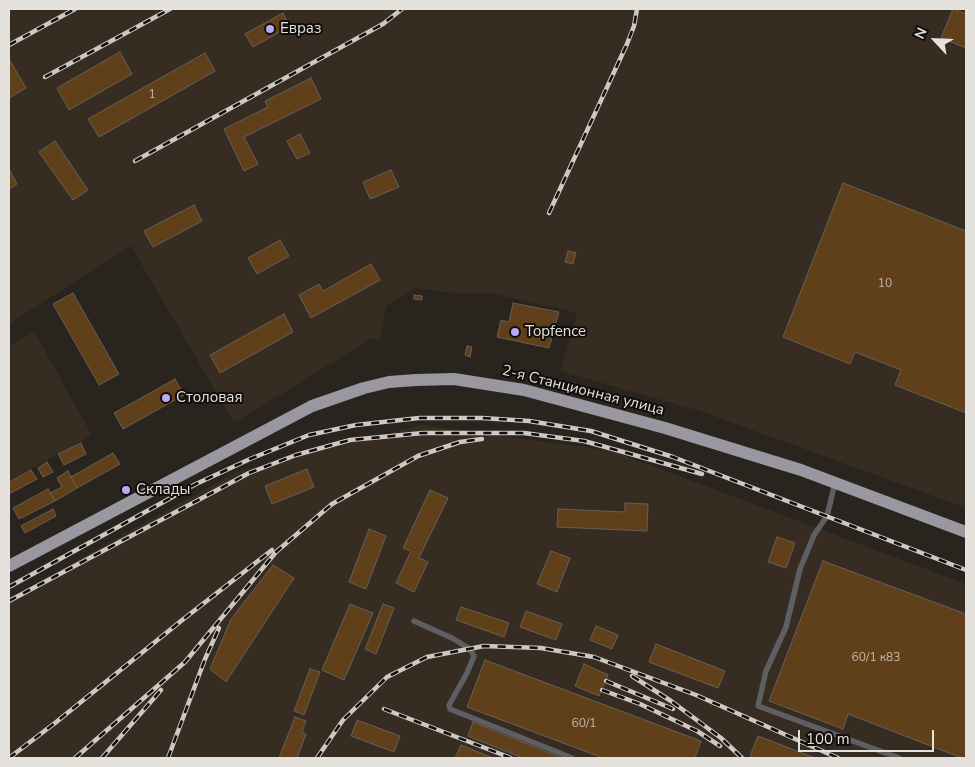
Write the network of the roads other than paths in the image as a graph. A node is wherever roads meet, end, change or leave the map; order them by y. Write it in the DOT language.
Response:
graph roads {
  1 [pos="835,483"];
  2 [pos="966,532"];
  3 [pos="9,566"];
  4 [pos="414,621"];
  5 [pos="572,758"];
  6 [pos="899,758"];
  1 -- 2 [label="main road, 2-я Станционная улица"];
  1 -- 3 [label="main road, 2-я Станционная улица"];
  1 -- 6 [label="lane"];
  4 -- 5 [label="lane"];
}
